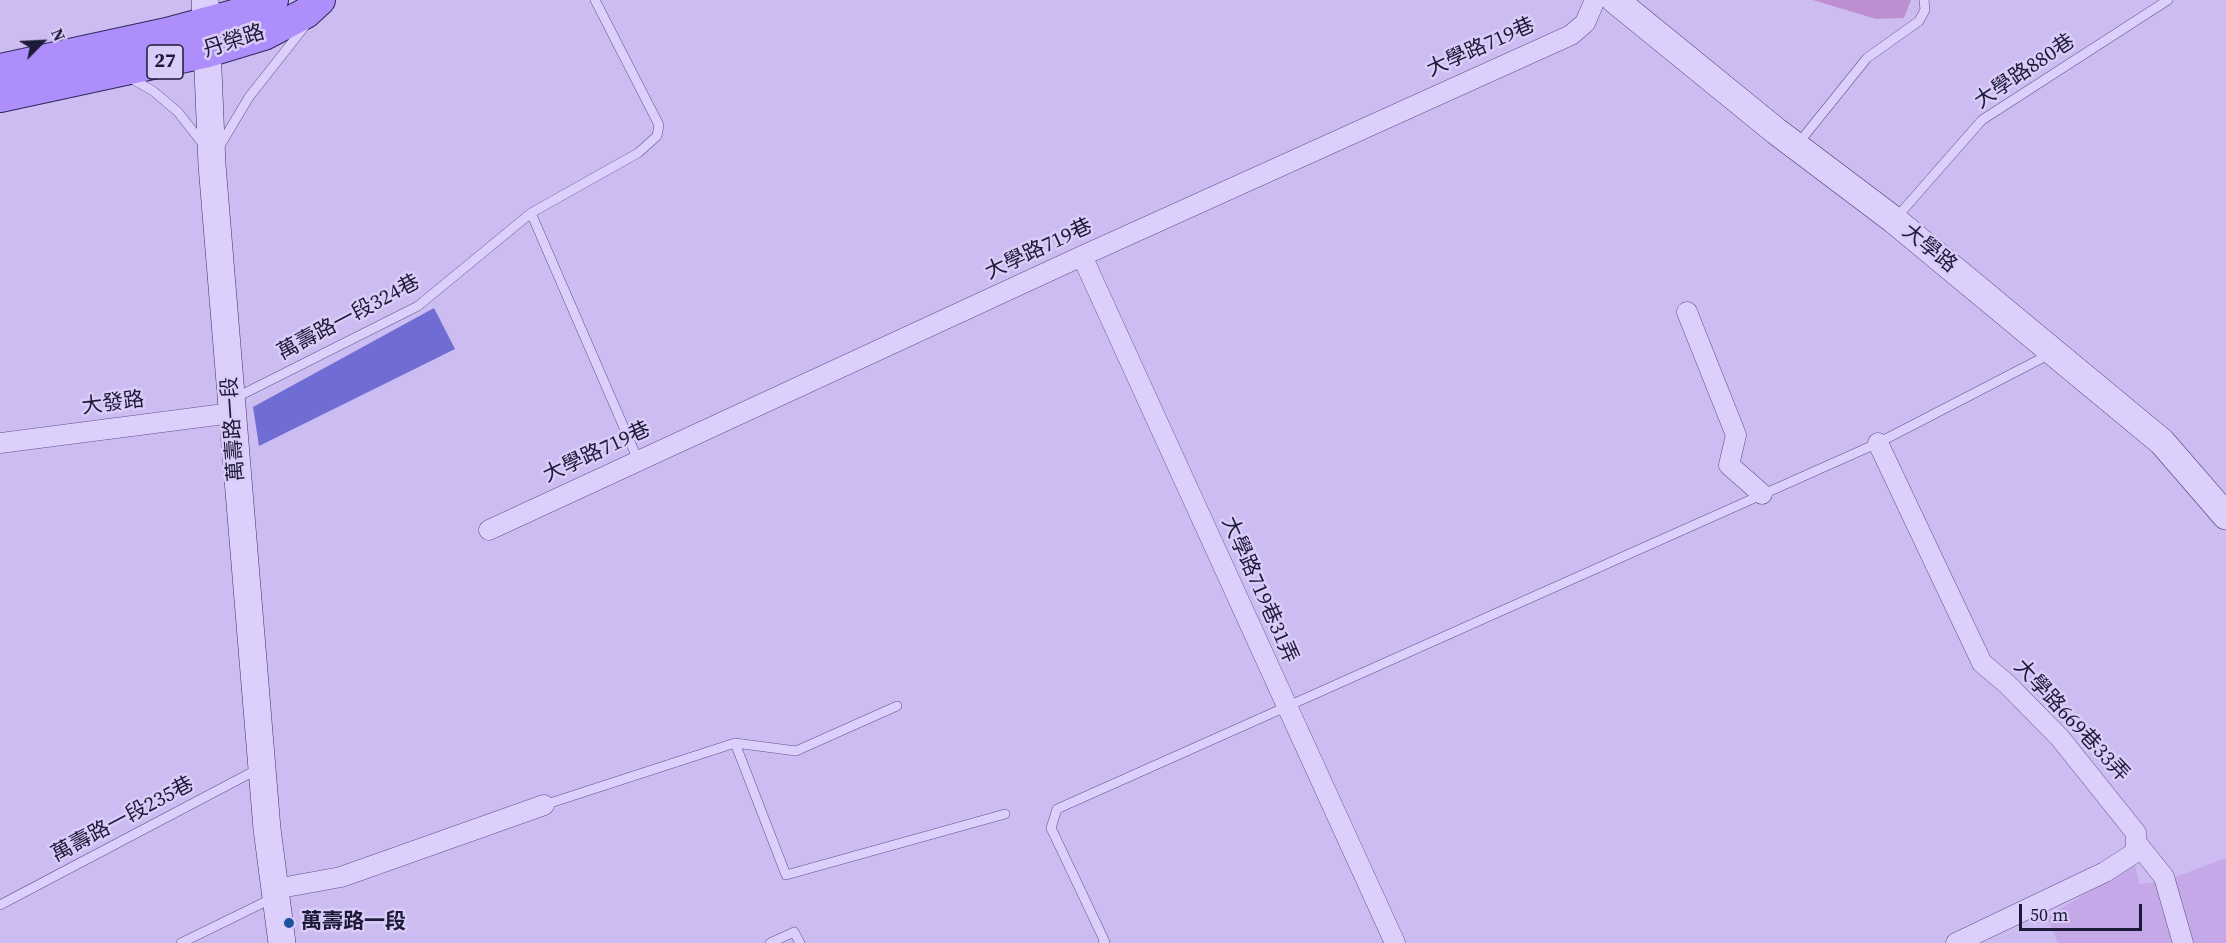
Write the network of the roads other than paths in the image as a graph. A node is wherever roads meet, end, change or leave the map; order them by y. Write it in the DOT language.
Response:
graph roads {
  1 [pos="273,0"];
  2 [pos="320,0"];
  3 [pos="325,0"];
  4 [pos="595,0"];
  5 [pos="1595,0"];
  6 [pos="1615,0"];
  7 [pos="1924,0"];
  8 [pos="2168,0"];
  9 [pos="206,10"];
  10 [pos="208,52"];
  11 [pos="0,69"];
  12 [pos="120,72"];
  13 [pos="0,97"];
  14 [pos="1796,146"];
  15 [pos="212,158"];
  16 [pos="531,213"];
  17 [pos="1894,220"];
  18 [pos="1082,256"];
  19 [pos="1687,312"];
  20 [pos="2054,351"];
  21 [pos="233,406"];
  22 [pos="0,443"];
  23 [pos="1878,443"];
  24 [pos="638,460"];
  25 [pos="1762,494"];
  26 [pos="2226,516"];
  27 [pos="489,530"];
  28 [pos="897,706"];
  29 [pos="1285,706"];
  30 [pos="735,743"];
  31 [pos="262,767"];
  32 [pos="544,805"];
  33 [pos="1005,814"];
  34 [pos="2136,842"];
  35 [pos="275,893"];
  36 [pos="0,905"];
  37 [pos="181,943"];
  38 [pos="282,943"];
  39 [pos="770,943"];
  40 [pos="800,943"];
  41 [pos="1103,943"];
  42 [pos="1395,943"];
  43 [pos="1956,943"];
  44 [pos="2183,943"];
  1 -- 9 [label="main road, 丹榮路 / 27"];
  2 -- 10 [label="main road, 丹榮路 / 27"];
  3 -- 15 [label="lane"];
  4 -- 16 [label="lane, 萬壽路一段324巷"];
  5 -- 18 [label="street, 大學路719巷"];
  6 -- 14 [label="main road, 大學路"];
  7 -- 14 [label="lane"];
  8 -- 17 [label="lane, 大學路880巷"];
  9 -- 10 [label="main road, 萬壽路一段"];
  9 -- 11 [label="main road, 丹榮路 / 27"];
  10 -- 12 [label="main road, 丹榮路 / 27"];
  10 -- 15 [label="main road, 萬壽路一段"];
  12 -- 13 [label="main road, 丹榮路 / 27"];
  12 -- 15 [label="lane"];
  14 -- 17 [label="main road, 大學路"];
  15 -- 21 [label="main road, 萬壽路一段"];
  16 -- 21 [label="lane, 萬壽路一段324巷"];
  16 -- 24 [label="lane"];
  17 -- 20 [label="main road, 大學路"];
  18 -- 24 [label="street, 大學路719巷"];
  18 -- 29 [label="street, 大學路719巷31弄"];
  19 -- 25 [label="street"];
  20 -- 23 [label="lane"];
  20 -- 26 [label="main road, 大學路"];
  21 -- 22 [label="street, 大發路"];
  21 -- 31 [label="main road, 萬壽路一段"];
  23 -- 25 [label="lane"];
  23 -- 34 [label="street, 大學路669巷33弄"];
  24 -- 27 [label="street, 大學路719巷"];
  25 -- 29 [label="lane"];
  28 -- 30 [label="lane"];
  29 -- 41 [label="lane"];
  29 -- 42 [label="street, 大學路719巷31弄"];
  30 -- 32 [label="lane"];
  30 -- 33 [label="lane"];
  31 -- 35 [label="main road, 萬壽路一段"];
  31 -- 36 [label="lane, 萬壽路一段235巷"];
  32 -- 35 [label="street"];
  34 -- 43 [label="street"];
  34 -- 44 [label="street, 大學路669巷33弄"];
  35 -- 37 [label="lane"];
  35 -- 38 [label="main road, 萬壽路一段"];
  39 -- 40 [label="lane"];
}
